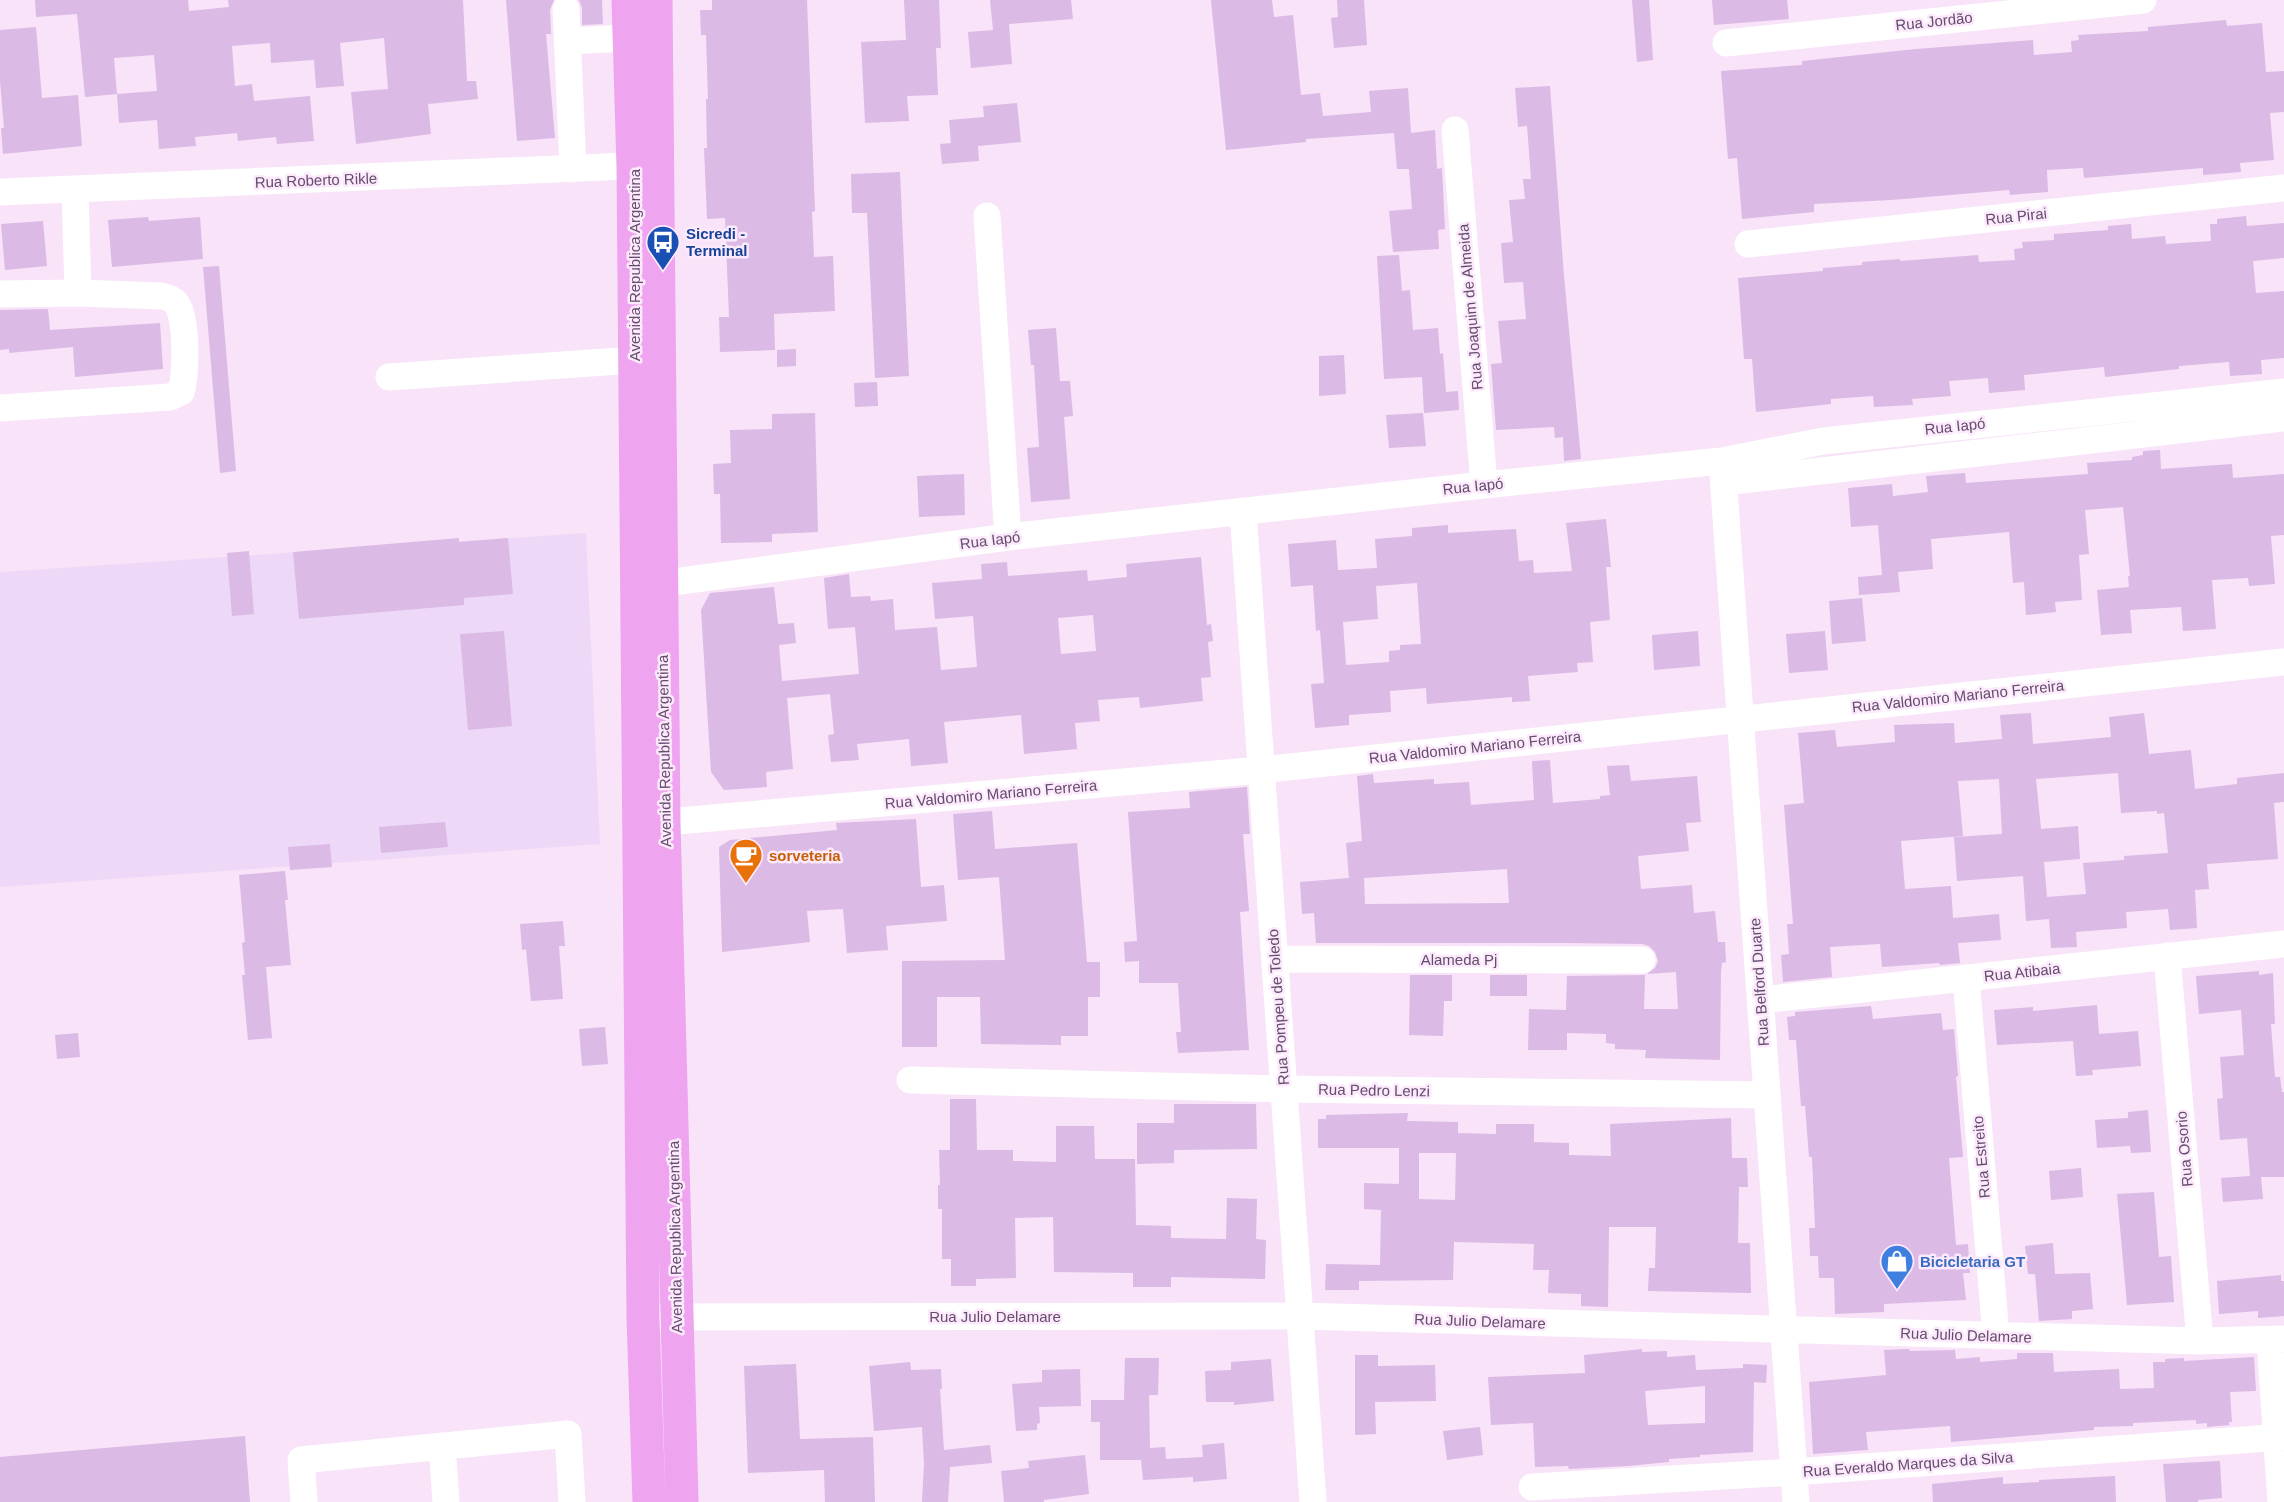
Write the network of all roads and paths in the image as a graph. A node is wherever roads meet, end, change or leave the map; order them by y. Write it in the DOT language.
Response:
graph roads {
  1 [pos="628,0"];
  2 [pos="656,0"];
  3 [pos="2142,0"];
  4 [pos="566,9"];
  5 [pos="629,38"];
  6 [pos="568,41"];
  7 [pos="1726,43"];
  8 [pos="1455,130"];
  9 [pos="646,166"];
  10 [pos="573,169"];
  11 [pos="2284,188"];
  12 [pos="75,190"];
  13 [pos="0,192"];
  14 [pos="987,216"];
  15 [pos="1748,244"];
  16 [pos="78,293"];
  17 [pos="0,294"];
  18 [pos="634,360"];
  19 [pos="389,376"];
  20 [pos="2284,392"];
  21 [pos="0,408"];
  22 [pos="2284,418"];
  23 [pos="1723,471"];
  24 [pos="1484,485"];
  25 [pos="1243,511"];
  26 [pos="1008,537"];
  27 [pos="649,585"];
  28 [pos="2284,662"];
  29 [pos="1741,719"];
  30 [pos="1261,770"];
  31 [pos="651,824"];
  32 [pos="2284,944"];
  33 [pos="2167,956"];
  34 [pos="1275,959"];
  35 [pos="1642,960"];
  36 [pos="1966,978"];
  37 [pos="1761,1000"];
  38 [pos="910,1080"];
  39 [pos="1285,1089"];
  40 [pos="1766,1095"];
  41 [pos="677,1316"];
  42 [pos="1300,1316"];
  43 [pos="643,1317"];
  44 [pos="1784,1330"];
  45 [pos="1996,1336"];
  46 [pos="2277,1339"];
  47 [pos="2200,1341"];
  48 [pos="2280,1437"];
  49 [pos="442,1446"];
  50 [pos="1794,1472"];
  51 [pos="1532,1487"];
  52 [pos="304,1502"];
  53 [pos="446,1502"];
  54 [pos="572,1502"];
  55 [pos="649,1502"];
  56 [pos="682,1502"];
  57 [pos="1313,1502"];
  58 [pos="1796,1502"];
  59 [pos="2281,1502"];
  1 -- 5 [label="main road, Avenida Republica Argentina"];
  2 -- 9 [label="main road, Avenida Republica Argentina"];
  3 -- 7 [label="street, Rua Jordão"];
  4 -- 6 [label="street"];
  5 -- 6 [label="street"];
  5 -- 9 [label="main road, Avenida Republica Argentina"];
  6 -- 10 [label="street"];
  8 -- 24 [label="street, Rua Joaquim de Almeida"];
  9 -- 10 [label="street, Rua Roberto Rikle"];
  9 -- 18 [label="main road, Avenida Republica Argentina"];
  9 -- 27 [label="main road, Avenida Republica Argentina"];
  10 -- 12 [label="street, Rua Roberto Rikle"];
  11 -- 15 [label="street, Rua Pirai"];
  12 -- 13 [label="street, Rua Roberto Rikle"];
  12 -- 16 [label="street"];
  14 -- 26 [label="street"];
  16 -- 17 [label="street"];
  16 -- 21 [label="street"];
  18 -- 19 [label="street"];
  18 -- 27 [label="main road, Avenida Republica Argentina"];
  20 -- 23 [label="street, Rua Iapó"];
  22 -- 23 [label="street, Rua Iapó"];
  23 -- 24 [label="street, Rua Iapó"];
  23 -- 29 [label="street, Rua Belford Duarte"];
  24 -- 25 [label="street, Rua Iapó"];
  25 -- 26 [label="street, Rua Iapó"];
  25 -- 30 [label="street, Rua Pompeu de Toledo"];
  26 -- 27 [label="street, Rua Iapó"];
  27 -- 31 [label="main road, Avenida Republica Argentina"];
  28 -- 29 [label="street, Rua Valdomiro Mariano Ferreira"];
  29 -- 30 [label="street, Rua Valdomiro Mariano Ferreira"];
  29 -- 37 [label="street, Rua Belford Duarte"];
  30 -- 31 [label="street, Rua Valdomiro Mariano Ferreira"];
  30 -- 34 [label="street, Rua Pompeu de Toledo"];
  31 -- 41 [label="main road, Avenida Republica Argentina"];
  31 -- 43 [label="main road, Avenida Republica Argentina"];
  32 -- 33 [label="street, Rua Atibaia"];
  33 -- 36 [label="street, Rua Atibaia"];
  33 -- 47 [label="street, Rua Osorio"];
  34 -- 35 [label="street, Alameda Pj"];
  34 -- 39 [label="street, Rua Pompeu de Toledo"];
  36 -- 37 [label="street, Rua Atibaia"];
  36 -- 45 [label="street, Rua Estreito"];
  37 -- 40 [label="street, Rua Belford Duarte"];
  38 -- 39 [label="street, Rua Pedro Lenzi"];
  39 -- 40 [label="street, Rua Pedro Lenzi"];
  39 -- 42 [label="street, Rua Pompeu de Toledo"];
  40 -- 44 [label="street, Rua Belford Duarte"];
  41 -- 42 [label="street, Rua Julio Delamare"];
  41 -- 43 [label="street, Rua Julio Delamare"];
  41 -- 56 [label="main road, Avenida Republica Argentina"];
  42 -- 44 [label="street, Rua Julio Delamare"];
  42 -- 57 [label="street, Rua Pompeu de Toledo"];
  43 -- 55 [label="main road, Avenida Republica Argentina"];
  44 -- 45 [label="street, Rua Julio Delamare"];
  44 -- 50 [label="street, Rua Belford Duarte"];
  45 -- 47 [label="street, Rua Julio Delamare"];
  46 -- 47 [label="street, Rua Julio Delamare"];
  46 -- 48 [label="street"];
  48 -- 50 [label="street, Rua Everaldo Marques da Silva"];
  48 -- 59 [label="street"];
  49 -- 52 [label="street"];
  49 -- 53 [label="street"];
  49 -- 54 [label="street"];
  50 -- 51 [label="street, Rua Everaldo Marques da Silva"];
  50 -- 58 [label="street, Rua Belford Duarte"];
}
